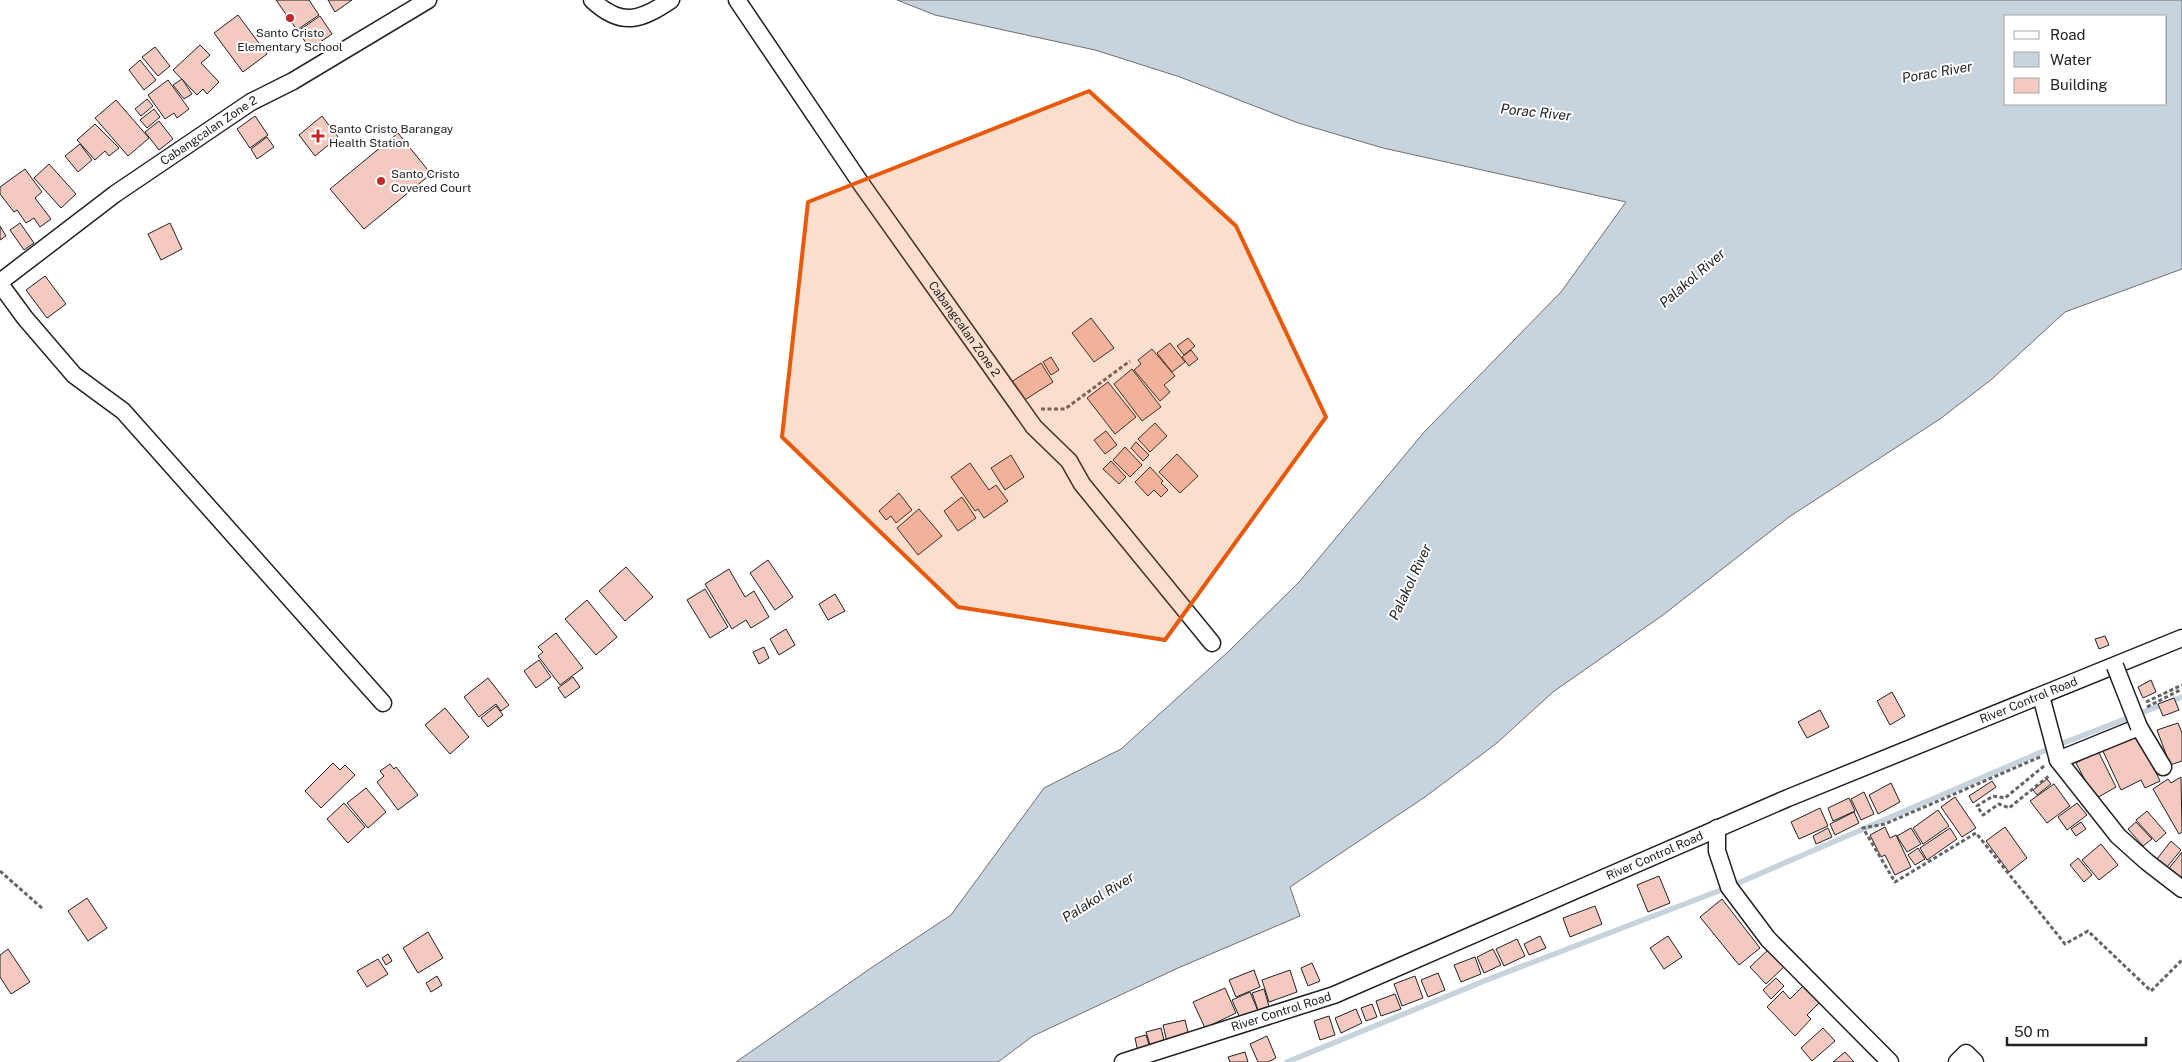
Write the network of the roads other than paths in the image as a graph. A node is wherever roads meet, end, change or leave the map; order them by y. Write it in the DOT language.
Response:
graph roads {
  1 [pos="428,0"];
  2 [pos="592,0"];
  3 [pos="671,0"];
  4 [pos="737,0"];
  5 [pos="0,283"];
  6 [pos="2182,638"];
  7 [pos="1212,643"];
  8 [pos="2115,666"];
  9 [pos="2041,696"];
  10 [pos="383,703"];
  11 [pos="2139,726"];
  12 [pos="2051,763"];
  13 [pos="2163,767"];
  14 [pos="1717,828"];
  15 [pos="2182,889"];
  16 [pos="1123,1062"];
  17 [pos="1890,1062"];
  18 [pos="1957,1062"];
  19 [pos="1975,1062"];
  1 -- 5 [label="street, Cabangcalan Zone 2"];
  2 -- 3 [label="street"];
  4 -- 7 [label="street, Cabangcalan Zone 2"];
  5 -- 10 [label="street"];
  6 -- 8 [label="street, River Control Road"];
  8 -- 9 [label="street, River Control Road"];
  8 -- 11 [label="street, bridge"];
  9 -- 12 [label="street"];
  9 -- 14 [label="street, River Control Road"];
  11 -- 12 [label="street"];
  11 -- 13 [label="street"];
  12 -- 15 [label="street"];
  14 -- 16 [label="street, River Control Road"];
  14 -- 17 [label="street"];
  18 -- 19 [label="street"];
}
